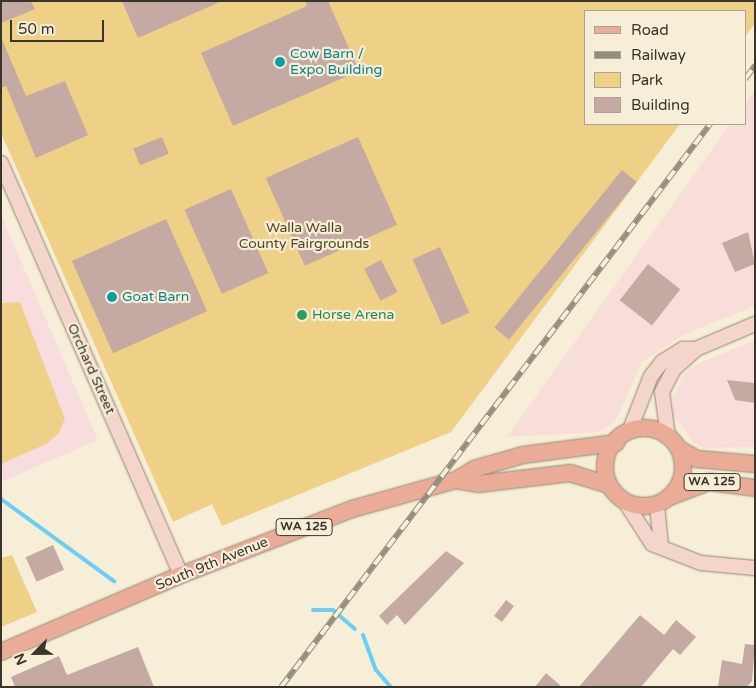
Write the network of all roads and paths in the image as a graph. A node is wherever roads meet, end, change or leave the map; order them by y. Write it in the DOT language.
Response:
graph roads {
  1 [pos="1,163"];
  2 [pos="755,324"];
  3 [pos="696,348"];
  4 [pos="630,432"];
  5 [pos="668,436"];
  6 [pos="616,443"];
  7 [pos="679,449"];
  8 [pos="755,464"];
  9 [pos="456,480"];
  10 [pos="609,485"];
  11 [pos="755,488"];
  12 [pos="672,496"];
  13 [pos="624,500"];
  14 [pos="657,505"];
  15 [pos="661,546"];
  16 [pos="755,568"];
  17 [pos="181,575"];
  18 [pos="1,652"];
  1 -- 17 [label="main road, Orchard Street"];
  2 -- 3 [label="main road"];
  3 -- 4 [label="main road"];
  3 -- 5 [label="main road"];
  4 -- 5 [label="main road"];
  4 -- 6 [label="main road"];
  5 -- 7 [label="main road, WA 125"];
  6 -- 9 [label="main road, South 9th Avenue / WA 125"];
  6 -- 10 [label="main road"];
  7 -- 8 [label="main road, WA 125"];
  7 -- 12 [label="main road, WA 125"];
  9 -- 10 [label="main road, South 9th Avenue / WA 125"];
  9 -- 17 [label="main road, South 9th Avenue / WA 125"];
  10 -- 13 [label="main road, WA 125"];
  11 -- 12 [label="main road, WA 125"];
  12 -- 14 [label="main road, WA 125"];
  13 -- 14 [label="main road"];
  13 -- 15 [label="main road"];
  14 -- 15 [label="main road"];
  15 -- 16 [label="main road"];
  17 -- 18 [label="main road, South 9th Avenue / WA 125"];
}
